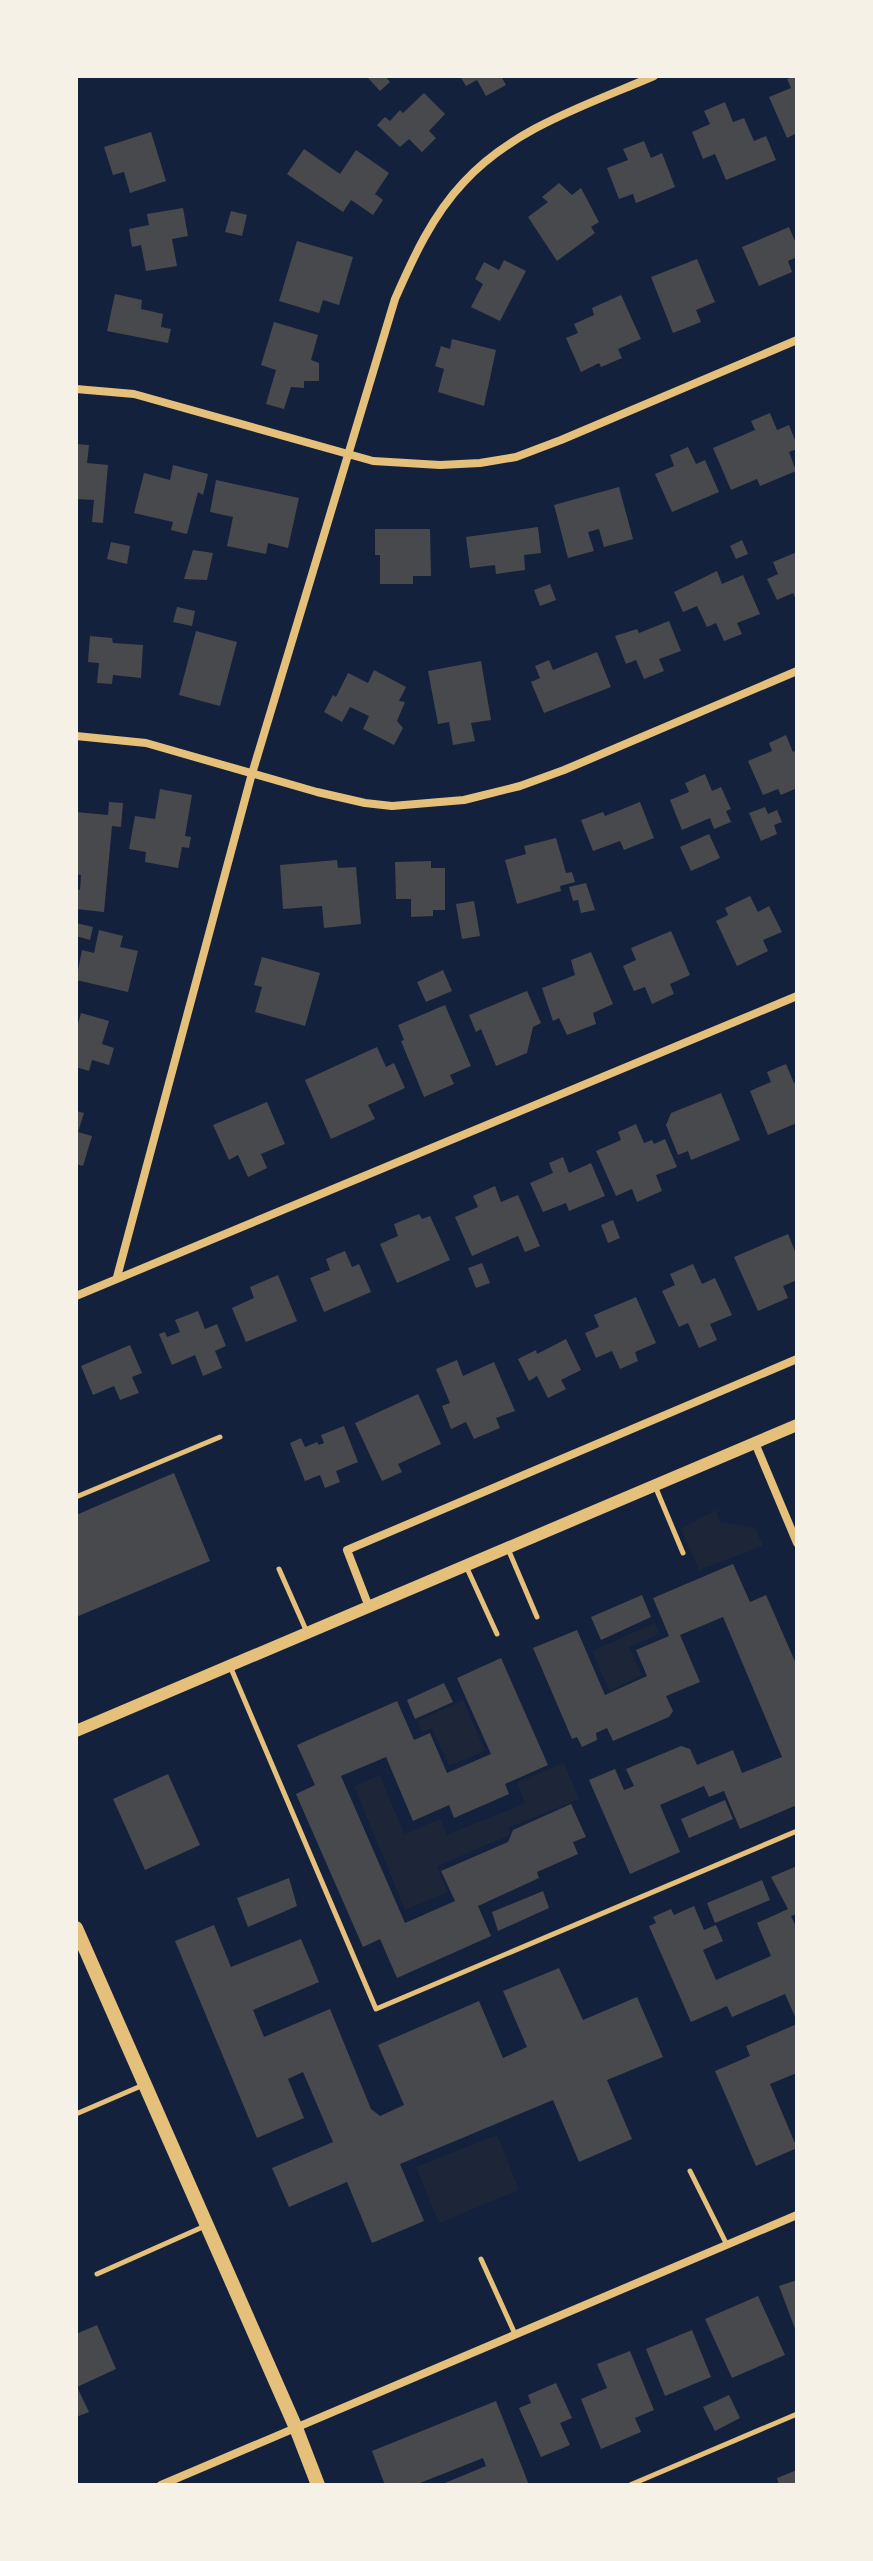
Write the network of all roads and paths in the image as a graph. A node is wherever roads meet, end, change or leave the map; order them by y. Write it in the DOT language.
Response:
graph roads {
  1 [pos="654,76"];
  2 [pos="797,340"];
  3 [pos="76,389"];
  4 [pos="346,454"];
  5 [pos="797,671"];
  6 [pos="76,736"];
  7 [pos="253,772"];
  8 [pos="797,996"];
  9 [pos="117,1277"];
  10 [pos="76,1296"];
  11 [pos="797,1359"];
  12 [pos="797,1425"];
  13 [pos="220,1437"];
  14 [pos="755,1443"];
  15 [pos="654,1486"];
  16 [pos="76,1497"];
  17 [pos="797,1543"];
  18 [pos="508,1548"];
  19 [pos="683,1553"];
  20 [pos="466,1565"];
  21 [pos="279,1569"];
  22 [pos="369,1607"];
  23 [pos="537,1617"];
  24 [pos="308,1633"];
  25 [pos="497,1634"];
  26 [pos="230,1666"];
  27 [pos="76,1731"];
  28 [pos="797,1831"];
  29 [pos="76,1928"];
  30 [pos="145,2085"];
  31 [pos="77,2112"];
  32 [pos="690,2171"];
  33 [pos="797,2215"];
  34 [pos="207,2225"];
  35 [pos="727,2246"];
  36 [pos="481,2259"];
  37 [pos="97,2274"];
  38 [pos="516,2336"];
  39 [pos="797,2414"];
  40 [pos="296,2428"];
  41 [pos="161,2485"];
  42 [pos="318,2485"];
  43 [pos="630,2485"];
  1 -- 4 [label="street"];
  2 -- 4 [label="street"];
  3 -- 4 [label="street"];
  4 -- 7 [label="street"];
  5 -- 7 [label="street"];
  6 -- 7 [label="street"];
  7 -- 9 [label="street"];
  8 -- 9 [label="street"];
  9 -- 10 [label="street"];
  11 -- 22 [label="street"];
  12 -- 14 [label="street"];
  13 -- 16 [label="lane"];
  14 -- 15 [label="street"];
  14 -- 17 [label="street"];
  15 -- 18 [label="street"];
  15 -- 19 [label="lane"];
  18 -- 20 [label="street"];
  18 -- 23 [label="lane"];
  20 -- 22 [label="street"];
  20 -- 25 [label="lane"];
  21 -- 24 [label="lane"];
  22 -- 24 [label="street"];
  24 -- 26 [label="street"];
  26 -- 27 [label="street"];
  26 -- 28 [label="lane"];
  29 -- 30 [label="main road"];
  30 -- 31 [label="lane"];
  30 -- 34 [label="main road"];
  32 -- 35 [label="lane"];
  33 -- 35 [label="street"];
  34 -- 37 [label="lane"];
  34 -- 40 [label="main road"];
  35 -- 38 [label="street"];
  36 -- 38 [label="lane"];
  38 -- 40 [label="street"];
  39 -- 43 [label="lane"];
  40 -- 41 [label="street"];
  40 -- 42 [label="main road"];
}
